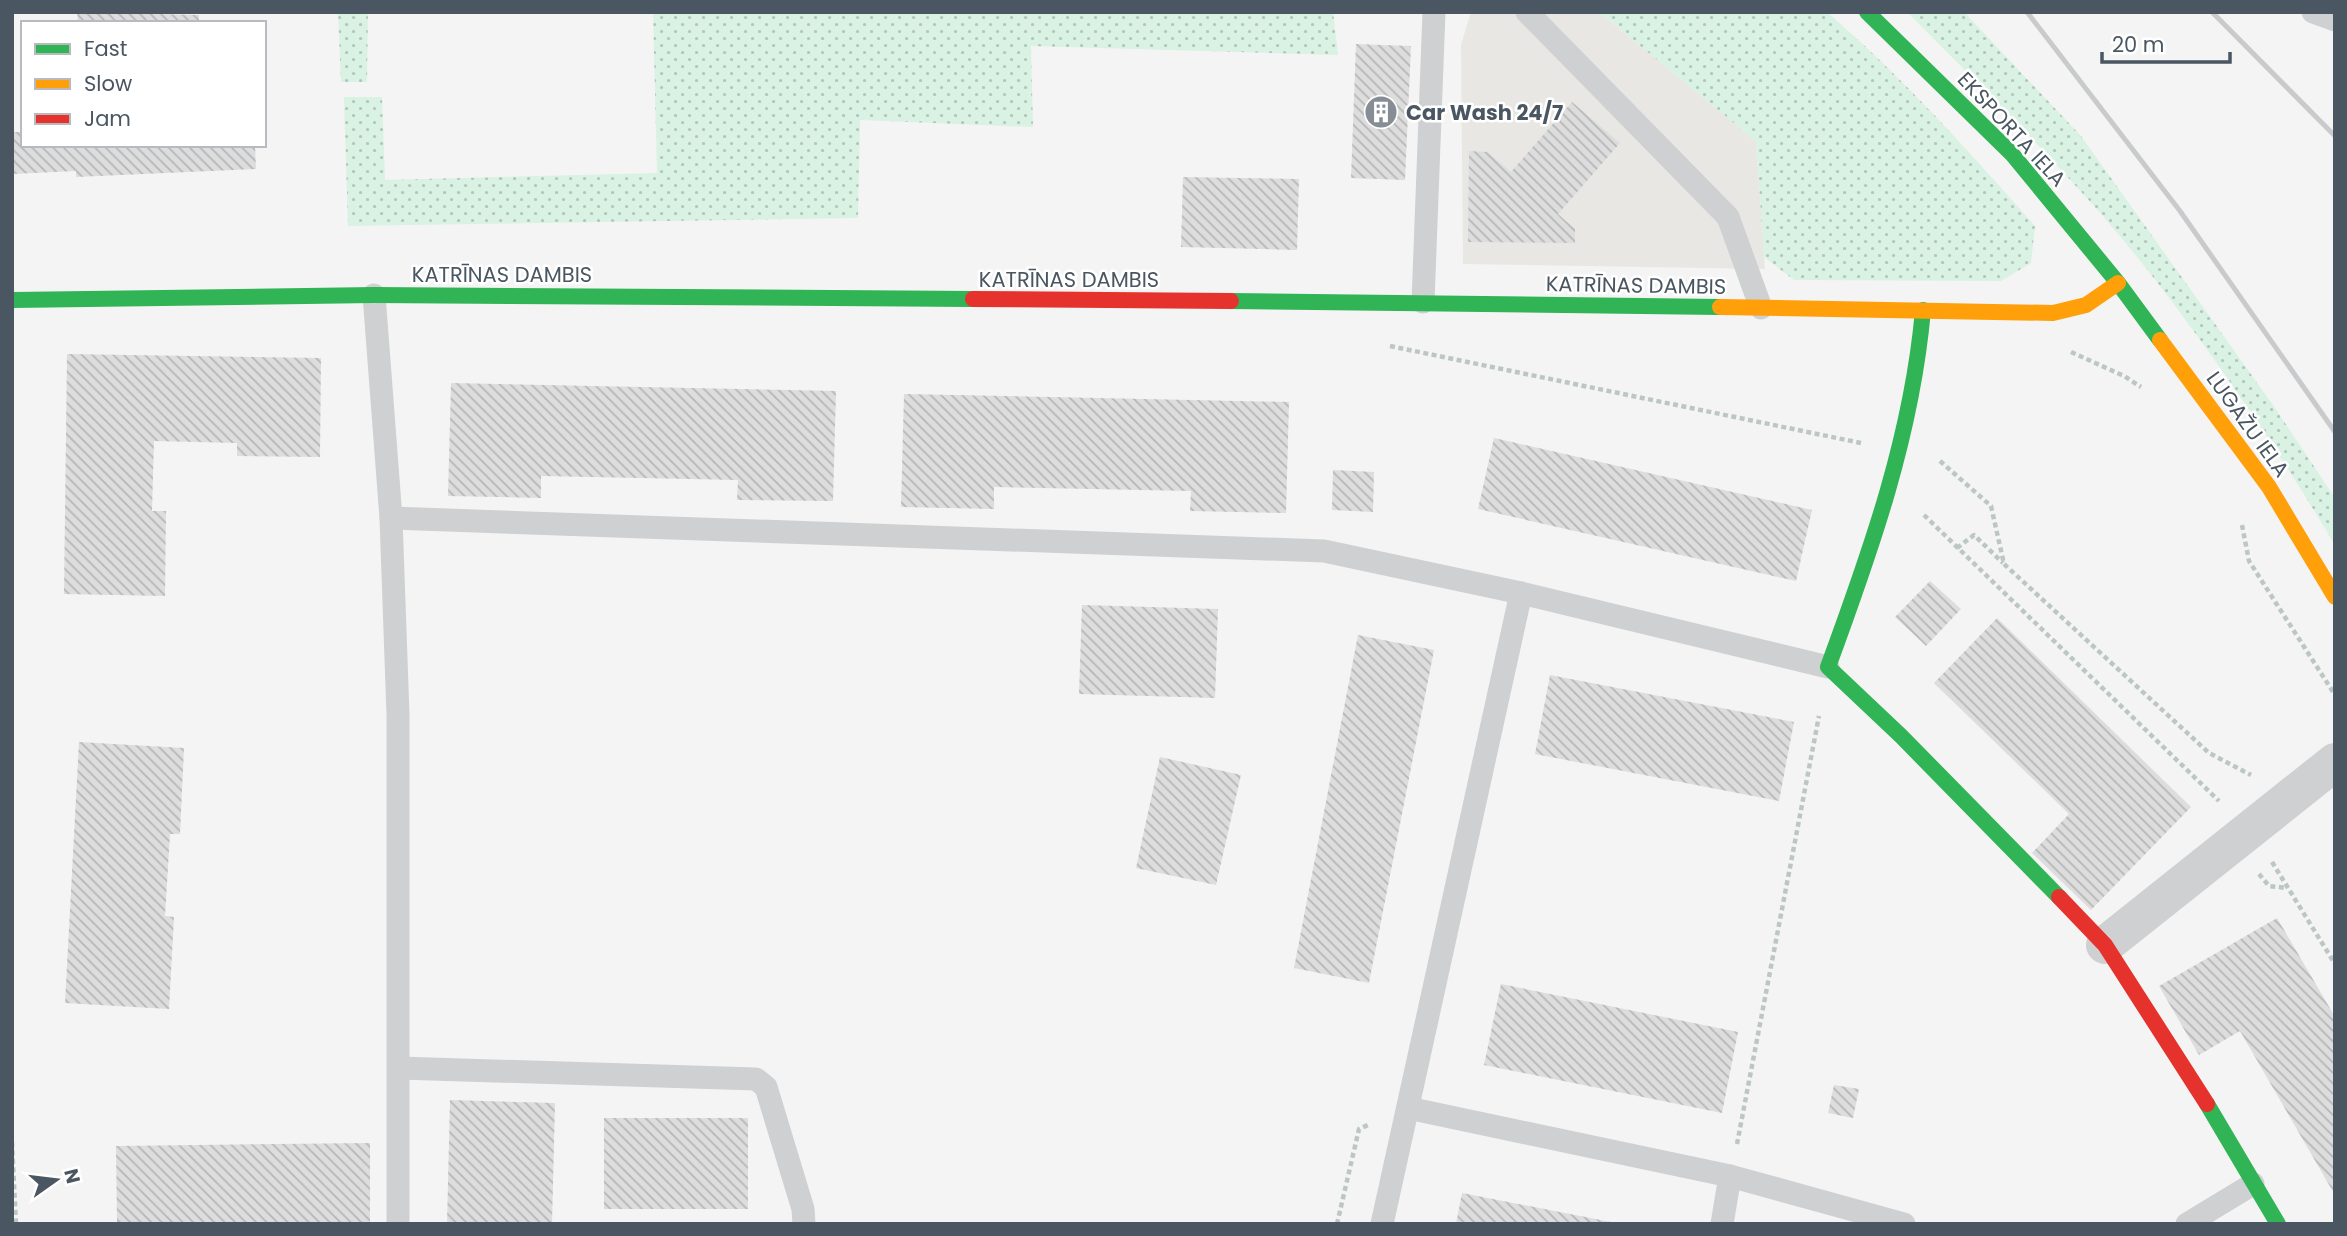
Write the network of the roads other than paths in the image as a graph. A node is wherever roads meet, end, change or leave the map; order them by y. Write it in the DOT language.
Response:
graph roads {
  1 [pos="1434,12"];
  2 [pos="1527,12"];
  3 [pos="1867,12"];
  4 [pos="2314,12"];
  5 [pos="2335,20"];
  6 [pos="2118,283"];
  7 [pos="374,295"];
  8 [pos="12,300"];
  9 [pos="1423,302"];
  10 [pos="1761,308"];
  11 [pos="1923,310"];
  12 [pos="391,518"];
  13 [pos="1521,593"];
  14 [pos="2335,597"];
  15 [pos="1828,667"];
  16 [pos="2335,762"];
  17 [pos="2105,945"];
  18 [pos="399,1068"];
  19 [pos="1408,1108"];
  20 [pos="1730,1177"];
  21 [pos="2253,1184"];
  22 [pos="398,1224"];
  23 [pos="804,1224"];
  24 [pos="1382,1224"];
  25 [pos="1721,1224"];
  26 [pos="1904,1224"];
  27 [pos="2187,1224"];
  28 [pos="2278,1224"];
  1 -- 9 [label="lane"];
  2 -- 10 [label="lane"];
  3 -- 6 [label="street, EKSPORTA IELA"];
  4 -- 5 [label="lane"];
  6 -- 11 [label="street, KATRĪNAS DAMBIS"];
  6 -- 14 [label="street, LUGAŽU IELA"];
  7 -- 8 [label="street, KATRĪNAS DAMBIS"];
  7 -- 9 [label="street, KATRĪNAS DAMBIS"];
  7 -- 12 [label="lane"];
  9 -- 10 [label="street, KATRĪNAS DAMBIS"];
  10 -- 11 [label="street, KATRĪNAS DAMBIS"];
  11 -- 15 [label="street"];
  12 -- 13 [label="lane"];
  12 -- 18 [label="lane"];
  13 -- 15 [label="lane"];
  13 -- 19 [label="lane"];
  15 -- 17 [label="street"];
  16 -- 17 [label="street"];
  17 -- 21 [label="street"];
  18 -- 22 [label="lane"];
  18 -- 23 [label="lane"];
  19 -- 20 [label="lane"];
  19 -- 24 [label="lane"];
  20 -- 25 [label="lane"];
  20 -- 26 [label="lane"];
  21 -- 27 [label="lane"];
  21 -- 28 [label="street"];
}
